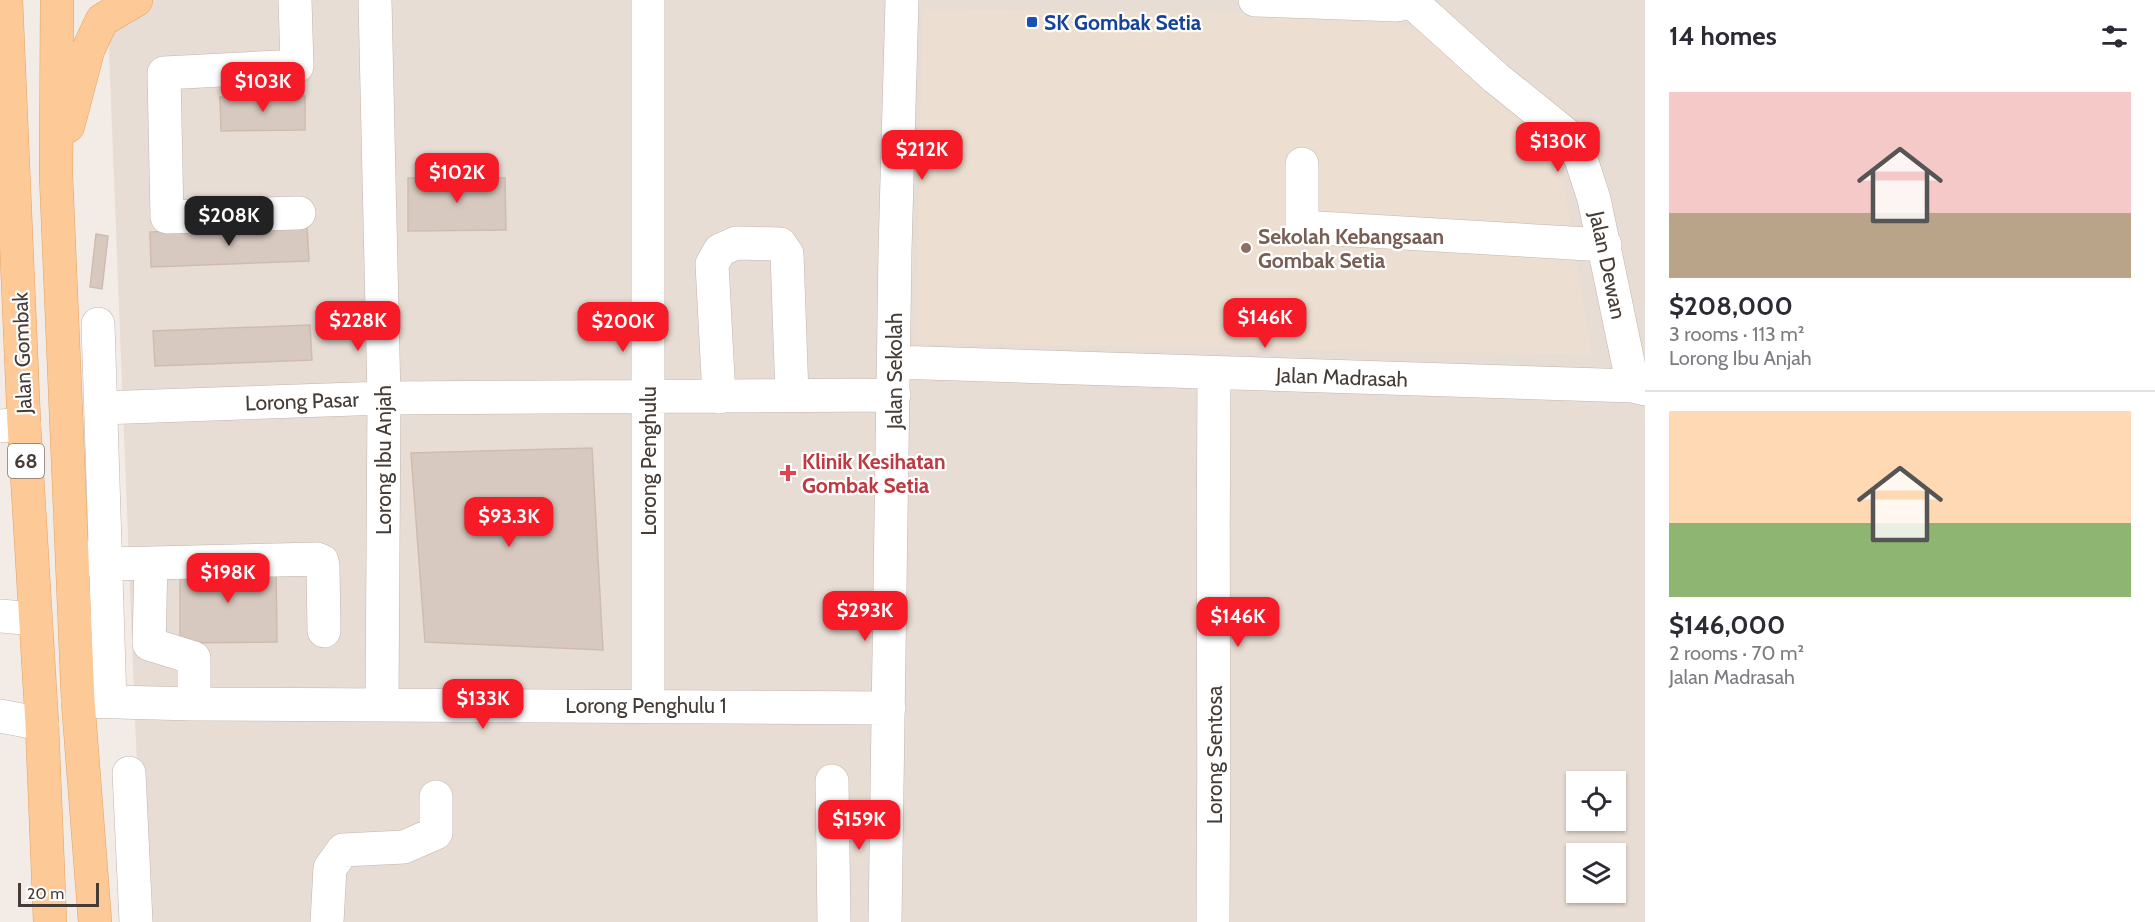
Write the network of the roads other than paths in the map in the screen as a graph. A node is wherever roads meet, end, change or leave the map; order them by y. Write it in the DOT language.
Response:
graph roads {
  1 [pos="6,0"];
  2 [pos="57,0"];
  3 [pos="136,0"];
  4 [pos="295,0"];
  5 [pos="375,0"];
  6 [pos="648,0"];
  7 [pos="902,0"];
  8 [pos="1255,0"];
  9 [pos="1415,1"];
  10 [pos="5,119"];
  11 [pos="1302,164"];
  12 [pos="56,174"];
  13 [pos="299,213"];
  14 [pos="1605,244"];
  15 [pos="98,324"];
  16 [pos="1634,330"];
  17 [pos="894,362"];
  18 [pos="1214,373"];
  19 [pos="1639,388"];
  20 [pos="894,394"];
  21 [pos="792,395"];
  22 [pos="648,396"];
  23 [pos="718,397"];
  24 [pos="384,398"];
  25 [pos="101,408"];
  26 [pos="12,425"];
  27 [pos="72,553"];
  28 [pos="151,563"];
  29 [pos="106,564"];
  30 [pos="0,616"];
  31 [pos="35,619"];
  32 [pos="324,631"];
  33 [pos="94,701"];
  34 [pos="194,704"];
  35 [pos="382,704"];
  36 [pos="648,705"];
  37 [pos="889,708"];
  38 [pos="0,716"];
  39 [pos="42,724"];
  40 [pos="129,773"];
  41 [pos="832,781"];
  42 [pos="436,797"];
  43 [pos="834,887"];
  44 [pos="885,887"];
  45 [pos="50,922"];
  46 [pos="95,922"];
  47 [pos="136,922"];
  48 [pos="327,922"];
  49 [pos="834,922"];
  50 [pos="885,922"];
  51 [pos="1213,922"];
  1 -- 10 [label="main road, Jalan Gombak / 68"];
  2 -- 12 [label="main road, Jalan Gombak / 68"];
  3 -- 12 [label="main road"];
  4 -- 13 [label="street"];
  5 -- 24 [label="street, Lorong Ibu Anjah"];
  6 -- 22 [label="street, Lorong Penghulu"];
  7 -- 17 [label="street, Jalan Sekolah"];
  8 -- 9 [label="street, Jalan Dewan"];
  9 -- 14 [label="street, Jalan Dewan"];
  10 -- 26 [label="main road, Jalan Gombak / 68"];
  11 -- 14 [label="street"];
  12 -- 27 [label="main road, Jalan Gombak / 68"];
  14 -- 16 [label="street, Jalan Dewan"];
  15 -- 25 [label="street"];
  16 -- 19 [label="street, Jalan Dewan"];
  17 -- 18 [label="street, Jalan Madrasah"];
  17 -- 20 [label="street, Jalan Sekolah"];
  18 -- 19 [label="street, Jalan Madrasah"];
  18 -- 51 [label="street, Lorong Sentosa"];
  20 -- 21 [label="street, Lorong Pasar"];
  20 -- 37 [label="street, Jalan Sekolah"];
  21 -- 23 [label="street, Lorong Pasar"];
  21 -- 23 [label="street"];
  22 -- 23 [label="street, Lorong Pasar"];
  22 -- 24 [label="street, Lorong Pasar"];
  22 -- 36 [label="street, Lorong Penghulu"];
  24 -- 25 [label="street, Lorong Pasar"];
  24 -- 35 [label="street, Lorong Ibu Anjah"];
  25 -- 29 [label="street"];
  26 -- 31 [label="main road, Jalan Gombak / 68"];
  27 -- 29 [label="street"];
  27 -- 33 [label="main road, Jalan Gombak / 68"];
  28 -- 29 [label="street"];
  28 -- 32 [label="street"];
  28 -- 34 [label="street"];
  29 -- 33 [label="street"];
  30 -- 31 [label="street"];
  31 -- 39 [label="main road, Jalan Gombak / 68"];
  33 -- 34 [label="street, Lorong Penghulu 1"];
  33 -- 46 [label="main road, Jalan Gombak / 68"];
  34 -- 35 [label="street, Lorong Penghulu 1"];
  35 -- 36 [label="street, Lorong Penghulu 1"];
  36 -- 37 [label="street, Lorong Penghulu 1"];
  37 -- 44 [label="street, Jalan Sekolah"];
  38 -- 39 [label="street"];
  39 -- 45 [label="main road, Jalan Gombak / 68"];
  40 -- 47 [label="street"];
  41 -- 43 [label="street"];
  42 -- 48 [label="street"];
  43 -- 44 [label="street"];
  43 -- 49 [label="street"];
  44 -- 50 [label="street, Jalan Sekolah"];
}
